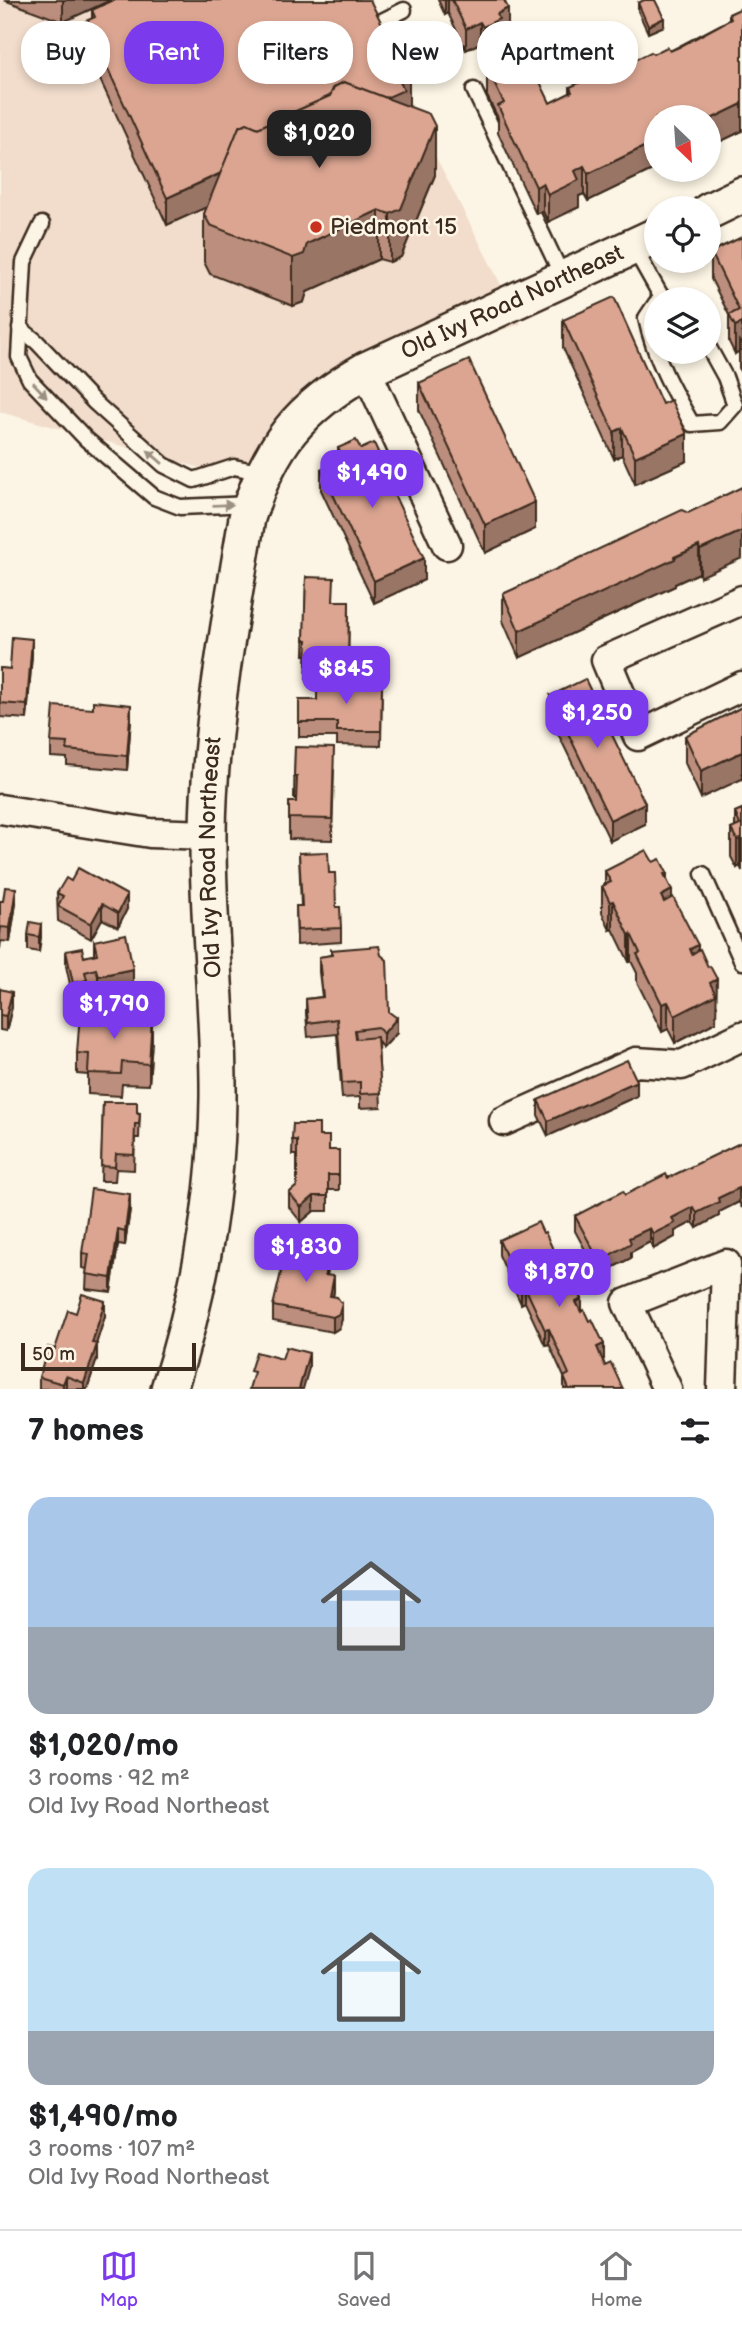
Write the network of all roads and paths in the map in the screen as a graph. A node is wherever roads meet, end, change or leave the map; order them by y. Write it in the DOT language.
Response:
graph roads {
  1 [pos="404,10"];
  2 [pos="382,21"];
  3 [pos="474,90"];
  4 [pos="742,195"];
  5 [pos="721,205"];
  6 [pos="42,225"];
  7 [pos="644,241"];
  8 [pos="562,280"];
  9 [pos="20,328"];
  10 [pos="661,364"];
  11 [pos="718,364"];
  12 [pos="366,370"];
  13 [pos="257,488"];
  14 [pos="447,545"];
  15 [pos="742,600"];
  16 [pos="742,686"];
  17 [pos="0,809"];
  18 [pos="208,835"];
  19 [pos="703,874"];
  20 [pos="742,962"];
  21 [pos="742,1037"];
  22 [pos="504,1121"];
  23 [pos="169,1389"];
  24 [pos="667,1389"];
  25 [pos="722,1389"];
  1 -- 2 [label="lane"];
  3 -- 8 [label="lane"];
  4 -- 5 [label="street"];
  6 -- 9 [label="lane"];
  7 -- 8 [label="street, Old Ivy Road Northeast"];
  8 -- 12 [label="street, Old Ivy Road Northeast"];
  13 -- 9 [label="lane, one-way"];
  9 -- 13 [label="lane, one-way"];
  10 -- 11 [label="lane"];
  12 -- 13 [label="street, Old Ivy Road Northeast"];
  12 -- 14 [label="street"];
  13 -- 18 [label="street, Old Ivy Road Northeast"];
  15 -- 16 [label="street"];
  17 -- 18 [label="street"];
  18 -- 23 [label="street, Old Ivy Road Northeast"];
  19 -- 20 [label="lane"];
  21 -- 22 [label="street"];
  24 -- 25 [label="street"];
}
